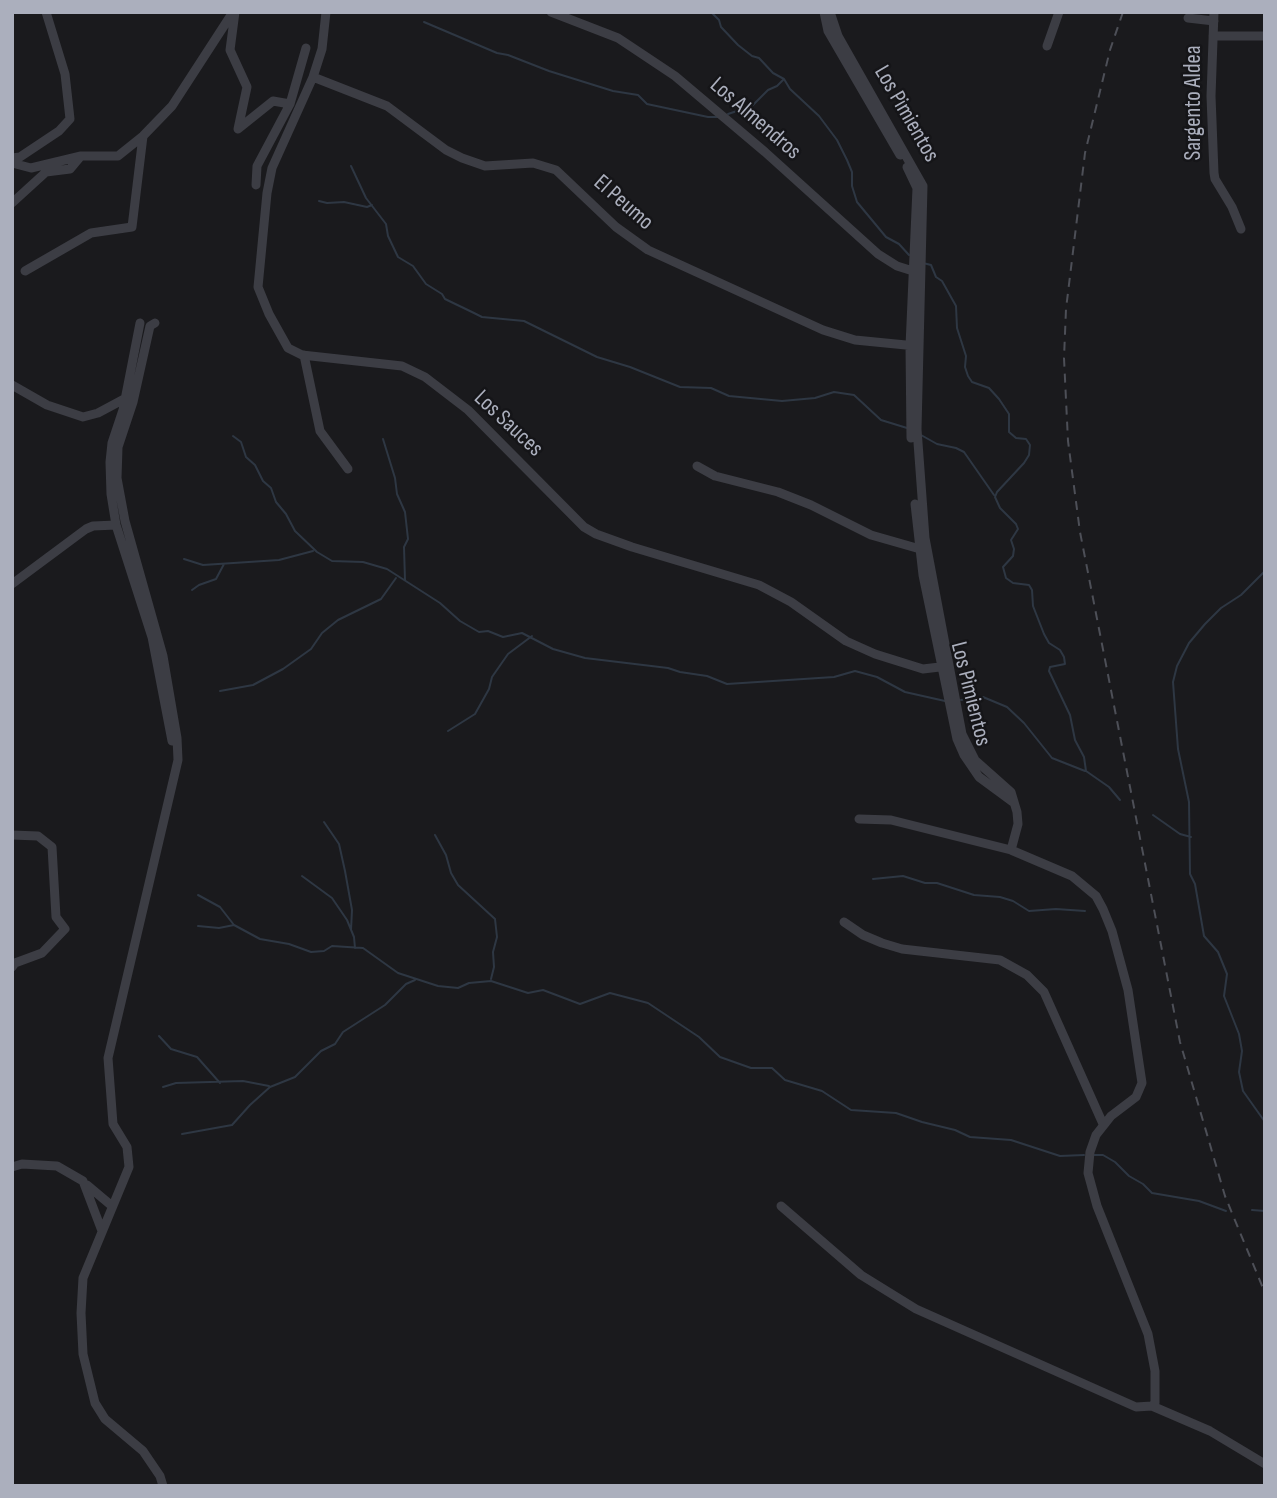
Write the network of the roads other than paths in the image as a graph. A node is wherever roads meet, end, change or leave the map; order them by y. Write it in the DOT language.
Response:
graph roads {
  1 [pos="46,12"];
  2 [pos="234,12"];
  3 [pos="326,12"];
  4 [pos="551,12"];
  5 [pos="824,12"];
  6 [pos="831,12"];
  7 [pos="1059,12"];
  8 [pos="1214,17"];
  9 [pos="1188,18"];
  10 [pos="1213,36"];
  11 [pos="1265,36"];
  12 [pos="1047,46"];
  13 [pos="306,48"];
  14 [pos="313,77"];
  15 [pos="290,104"];
  16 [pos="143,136"];
  17 [pos="81,156"];
  18 [pos="12,161"];
  19 [pos="256,185"];
  20 [pos="12,203"];
  21 [pos="1241,229"];
  22 [pos="25,271"];
  23 [pos="917,273"];
  24 [pos="140,323"];
  25 [pos="155,323"];
  26 [pos="914,346"];
  27 [pos="304,355"];
  28 [pos="12,385"];
  29 [pos="126,398"];
  30 [pos="698,466"];
  31 [pos="348,469"];
  32 [pos="116,525"];
  33 [pos="920,549"];
  34 [pos="12,584"];
  35 [pos="944,667"];
  36 [pos="172,741"];
  37 [pos="859,819"];
  38 [pos="12,835"];
  39 [pos="1011,850"];
  40 [pos="844,922"];
  41 [pos="12,967"];
  42 [pos="1103,1124"];
  43 [pos="12,1167"];
  44 [pos="83,1181"];
  45 [pos="112,1206"];
  46 [pos="781,1206"];
  47 [pos="102,1231"];
  48 [pos="1152,1406"];
  49 [pos="1265,1464"];
  50 [pos="163,1486"];
  1 -- 18 [label="street"];
  2 -- 15 [label="street"];
  2 -- 16 [label="street"];
  3 -- 14 [label="street"];
  4 -- 23 [label="street, Los Almendros"];
  5 -- 23 [label="street, Los Pimientos"];
  6 -- 23 [label="street, Los Pimientos"];
  7 -- 12 [label="street"];
  8 -- 9 [label="street"];
  8 -- 10 [label="street, Sargento Aldea"];
  10 -- 11 [label="street"];
  10 -- 21 [label="street, Sargento Aldea"];
  13 -- 15 [label="street"];
  14 -- 26 [label="street, El Peumo"];
  14 -- 27 [label="street"];
  15 -- 19 [label="street"];
  16 -- 17 [label="street"];
  16 -- 22 [label="street"];
  17 -- 18 [label="street"];
  17 -- 20 [label="street"];
  23 -- 26 [label="street, Los Pimientos"];
  24 -- 29 [label="street"];
  25 -- 45 [label="street"];
  26 -- 33 [label="street, Los Pimientos"];
  26 -- 35 [label="street, Los Pimientos"];
  27 -- 31 [label="street"];
  27 -- 35 [label="street, Los Sauces"];
  28 -- 29 [label="street"];
  29 -- 32 [label="street"];
  30 -- 33 [label="street"];
  32 -- 34 [label="street"];
  32 -- 36 [label="street"];
  33 -- 35 [label="street, Los Pimientos"];
  35 -- 39 [label="street, Los Pimientos"];
  37 -- 39 [label="street"];
  38 -- 41 [label="street"];
  39 -- 42 [label="street"];
  40 -- 42 [label="street"];
  42 -- 48 [label="street"];
  43 -- 44 [label="street"];
  44 -- 45 [label="street"];
  44 -- 47 [label="street"];
  45 -- 47 [label="street"];
  46 -- 48 [label="street"];
  47 -- 50 [label="street"];
  48 -- 49 [label="street"];
}
